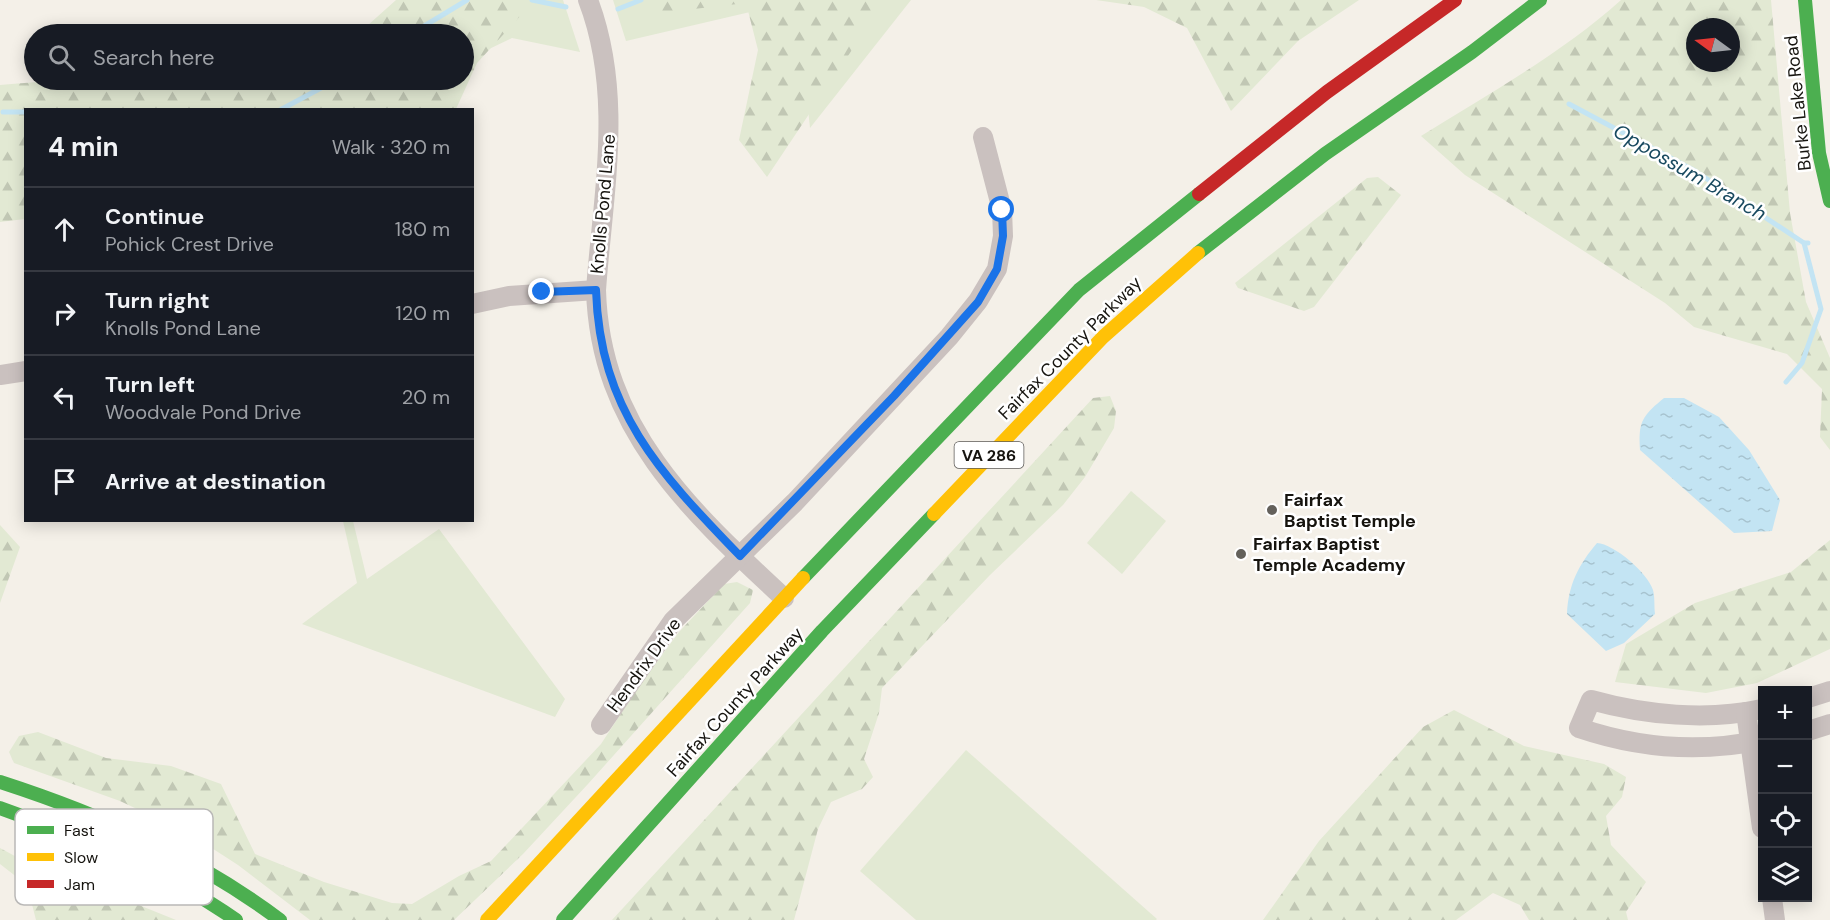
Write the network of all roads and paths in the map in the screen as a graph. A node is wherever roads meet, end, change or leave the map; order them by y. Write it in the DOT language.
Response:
graph roads {
  1 [pos="588,0"];
  2 [pos="1455,0"];
  3 [pos="1540,0"];
  4 [pos="1805,0"];
  5 [pos="983,137"];
  6 [pos="1830,201"];
  7 [pos="596,290"];
  8 [pos="474,304"];
  9 [pos="24,371"];
  10 [pos="0,375"];
  11 [pos="740,556"];
  12 [pos="784,598"];
  13 [pos="1830,691"];
  14 [pos="1812,697"];
  15 [pos="1754,710"];
  16 [pos="1830,724"];
  17 [pos="601,725"];
  18 [pos="1812,729"];
  19 [pos="1757,741"];
  20 [pos="0,782"];
  21 [pos="1760,794"];
  22 [pos="0,808"];
  23 [pos="78,809"];
  24 [pos="15,813"];
  25 [pos="213,874"];
  26 [pos="1773,902"];
  27 [pos="213,904"];
  28 [pos="236,920"];
  29 [pos="280,920"];
  30 [pos="487,920"];
  31 [pos="563,920"];
  32 [pos="1775,920"];
  1 -- 7 [label="street, Knolls Pond Lane"];
  2 -- 12 [label="main road, Fairfax County Parkway / VA 286"];
  3 -- 31 [label="main road, Fairfax County Parkway / VA 286"];
  4 -- 6 [label="main road, Burke Lake Road"];
  5 -- 11 [label="street, Hendrix Drive"];
  7 -- 8 [label="street"];
  7 -- 11 [label="street, Knolls Pond Lane"];
  9 -- 10 [label="street"];
  11 -- 12 [label="street, Knolls Pond Lane"];
  11 -- 17 [label="street, Hendrix Drive"];
  12 -- 30 [label="main road, Fairfax County Parkway / VA 286"];
  13 -- 14 [label="street"];
  15 -- 19 [label="street"];
  15 -- 19 [label="street"];
  16 -- 18 [label="street"];
  19 -- 21 [label="street"];
  20 -- 23 [label="main road"];
  22 -- 24 [label="main road"];
  25 -- 29 [label="main road"];
  26 -- 32 [label="street"];
  27 -- 28 [label="main road"];
}
